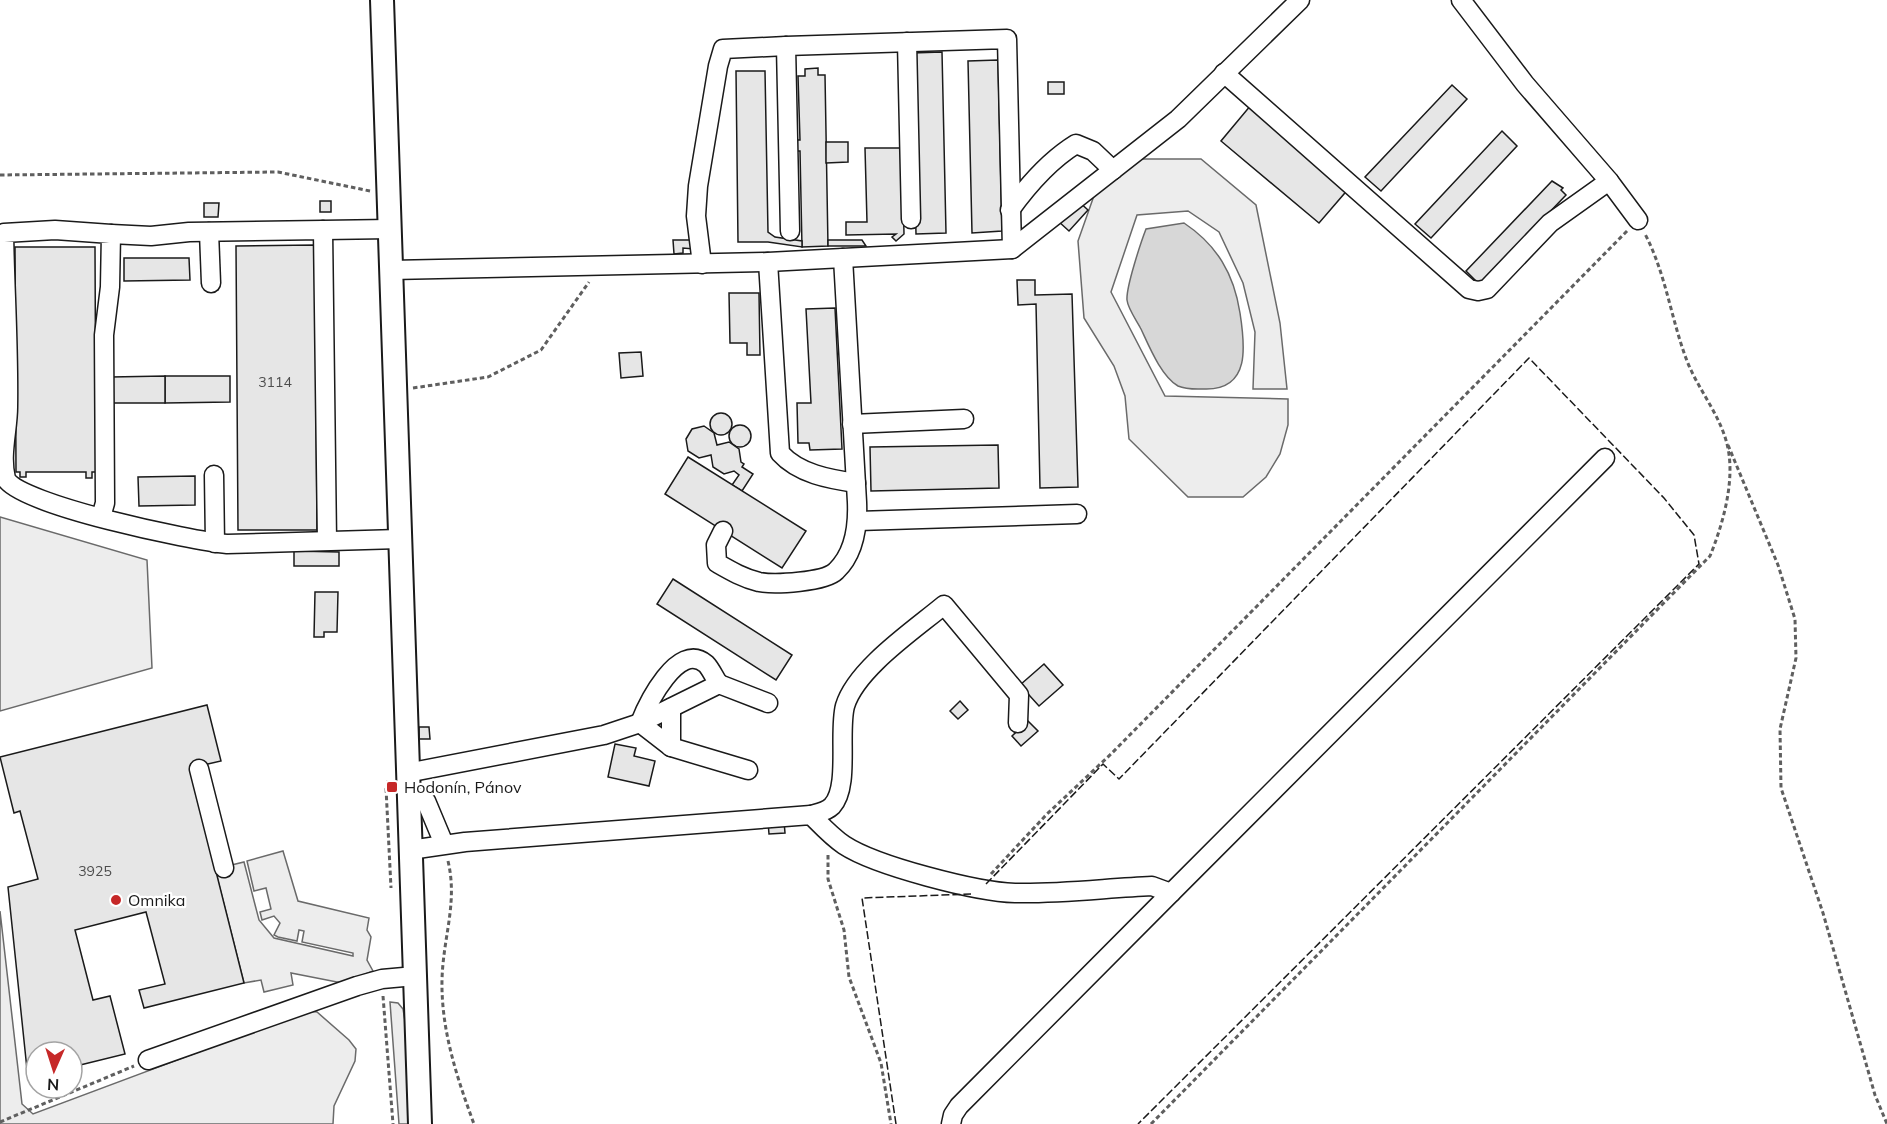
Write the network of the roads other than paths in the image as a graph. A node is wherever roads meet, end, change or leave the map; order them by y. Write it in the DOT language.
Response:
graph roads {
  1 [pos="382,0"];
  2 [pos="1300,0"];
  3 [pos="1461,0"];
  4 [pos="907,42"];
  5 [pos="786,46"];
  6 [pos="1224,73"];
  7 [pos="1113,170"];
  8 [pos="1609,181"];
  9 [pos="1010,210"];
  10 [pos="911,219"];
  11 [pos="1638,220"];
  12 [pos="390,229"];
  13 [pos="323,230"];
  14 [pos="790,231"];
  15 [pos="2,232"];
  16 [pos="209,232"];
  17 [pos="111,234"];
  18 [pos="1012,249"];
  19 [pos="843,258"];
  20 [pos="768,262"];
  21 [pos="702,264"];
  22 [pos="391,270"];
  23 [pos="212,283"];
  24 [pos="964,419"];
  25 [pos="852,424"];
  26 [pos="1605,458"];
  27 [pos="214,475"];
  28 [pos="4,482"];
  29 [pos="856,483"];
  30 [pos="1077,514"];
  31 [pos="101,517"];
  32 [pos="858,521"];
  33 [pos="723,531"];
  34 [pos="399,539"];
  35 [pos="327,541"];
  36 [pos="215,543"];
  37 [pos="719,684"];
  38 [pos="768,703"];
  39 [pos="671,708"];
  40 [pos="640,723"];
  41 [pos="1018,723"];
  42 [pos="671,747"];
  43 [pos="199,769"];
  44 [pos="748,770"];
  45 [pos="407,784"];
  46 [pos="811,814"];
  47 [pos="444,844"];
  48 [pos="410,850"];
  49 [pos="224,868"];
  50 [pos="1171,893"];
  51 [pos="415,976"];
  52 [pos="148,1060"];
  53 [pos="420,1124"];
  54 [pos="951,1124"];
  1 -- 12 [label="main road"];
  2 -- 6 [label="lane"];
  3 -- 8 [label="lane"];
  4 -- 5 [label="lane"];
  4 -- 9 [label="lane"];
  4 -- 10 [label="lane"];
  5 -- 14 [label="lane"];
  5 -- 21 [label="lane"];
  6 -- 7 [label="lane"];
  6 -- 8 [label="lane"];
  7 -- 9 [label="lane"];
  7 -- 18 [label="lane"];
  8 -- 11 [label="lane"];
  9 -- 18 [label="lane"];
  12 -- 13 [label="lane"];
  12 -- 22 [label="main road"];
  13 -- 16 [label="lane"];
  13 -- 35 [label="lane"];
  15 -- 17 [label="lane"];
  15 -- 28 [label="lane"];
  16 -- 17 [label="lane"];
  16 -- 23 [label="lane"];
  17 -- 31 [label="lane"];
  18 -- 19 [label="lane"];
  19 -- 20 [label="lane"];
  19 -- 25 [label="lane"];
  20 -- 21 [label="lane"];
  20 -- 29 [label="lane"];
  21 -- 22 [label="lane"];
  22 -- 34 [label="main road"];
  24 -- 25 [label="lane"];
  25 -- 29 [label="lane"];
  26 -- 50 [label="lane"];
  27 -- 36 [label="lane"];
  28 -- 31 [label="lane"];
  29 -- 32 [label="lane"];
  30 -- 32 [label="lane"];
  31 -- 36 [label="lane"];
  32 -- 33 [label="lane"];
  34 -- 35 [label="lane"];
  34 -- 45 [label="main road"];
  35 -- 36 [label="lane"];
  37 -- 38 [label="lane"];
  37 -- 39 [label="lane"];
  37 -- 40 [label="lane"];
  39 -- 40 [label="lane"];
  39 -- 42 [label="lane"];
  40 -- 42 [label="lane"];
  40 -- 45 [label="lane"];
  41 -- 46 [label="lane"];
  42 -- 44 [label="lane"];
  43 -- 49 [label="lane"];
  45 -- 47 [label="lane"];
  45 -- 48 [label="main road"];
  46 -- 47 [label="lane"];
  46 -- 50 [label="lane"];
  47 -- 48 [label="lane"];
  48 -- 51 [label="main road"];
  50 -- 54 [label="lane"];
  51 -- 52 [label="lane"];
  51 -- 53 [label="main road"];
}
